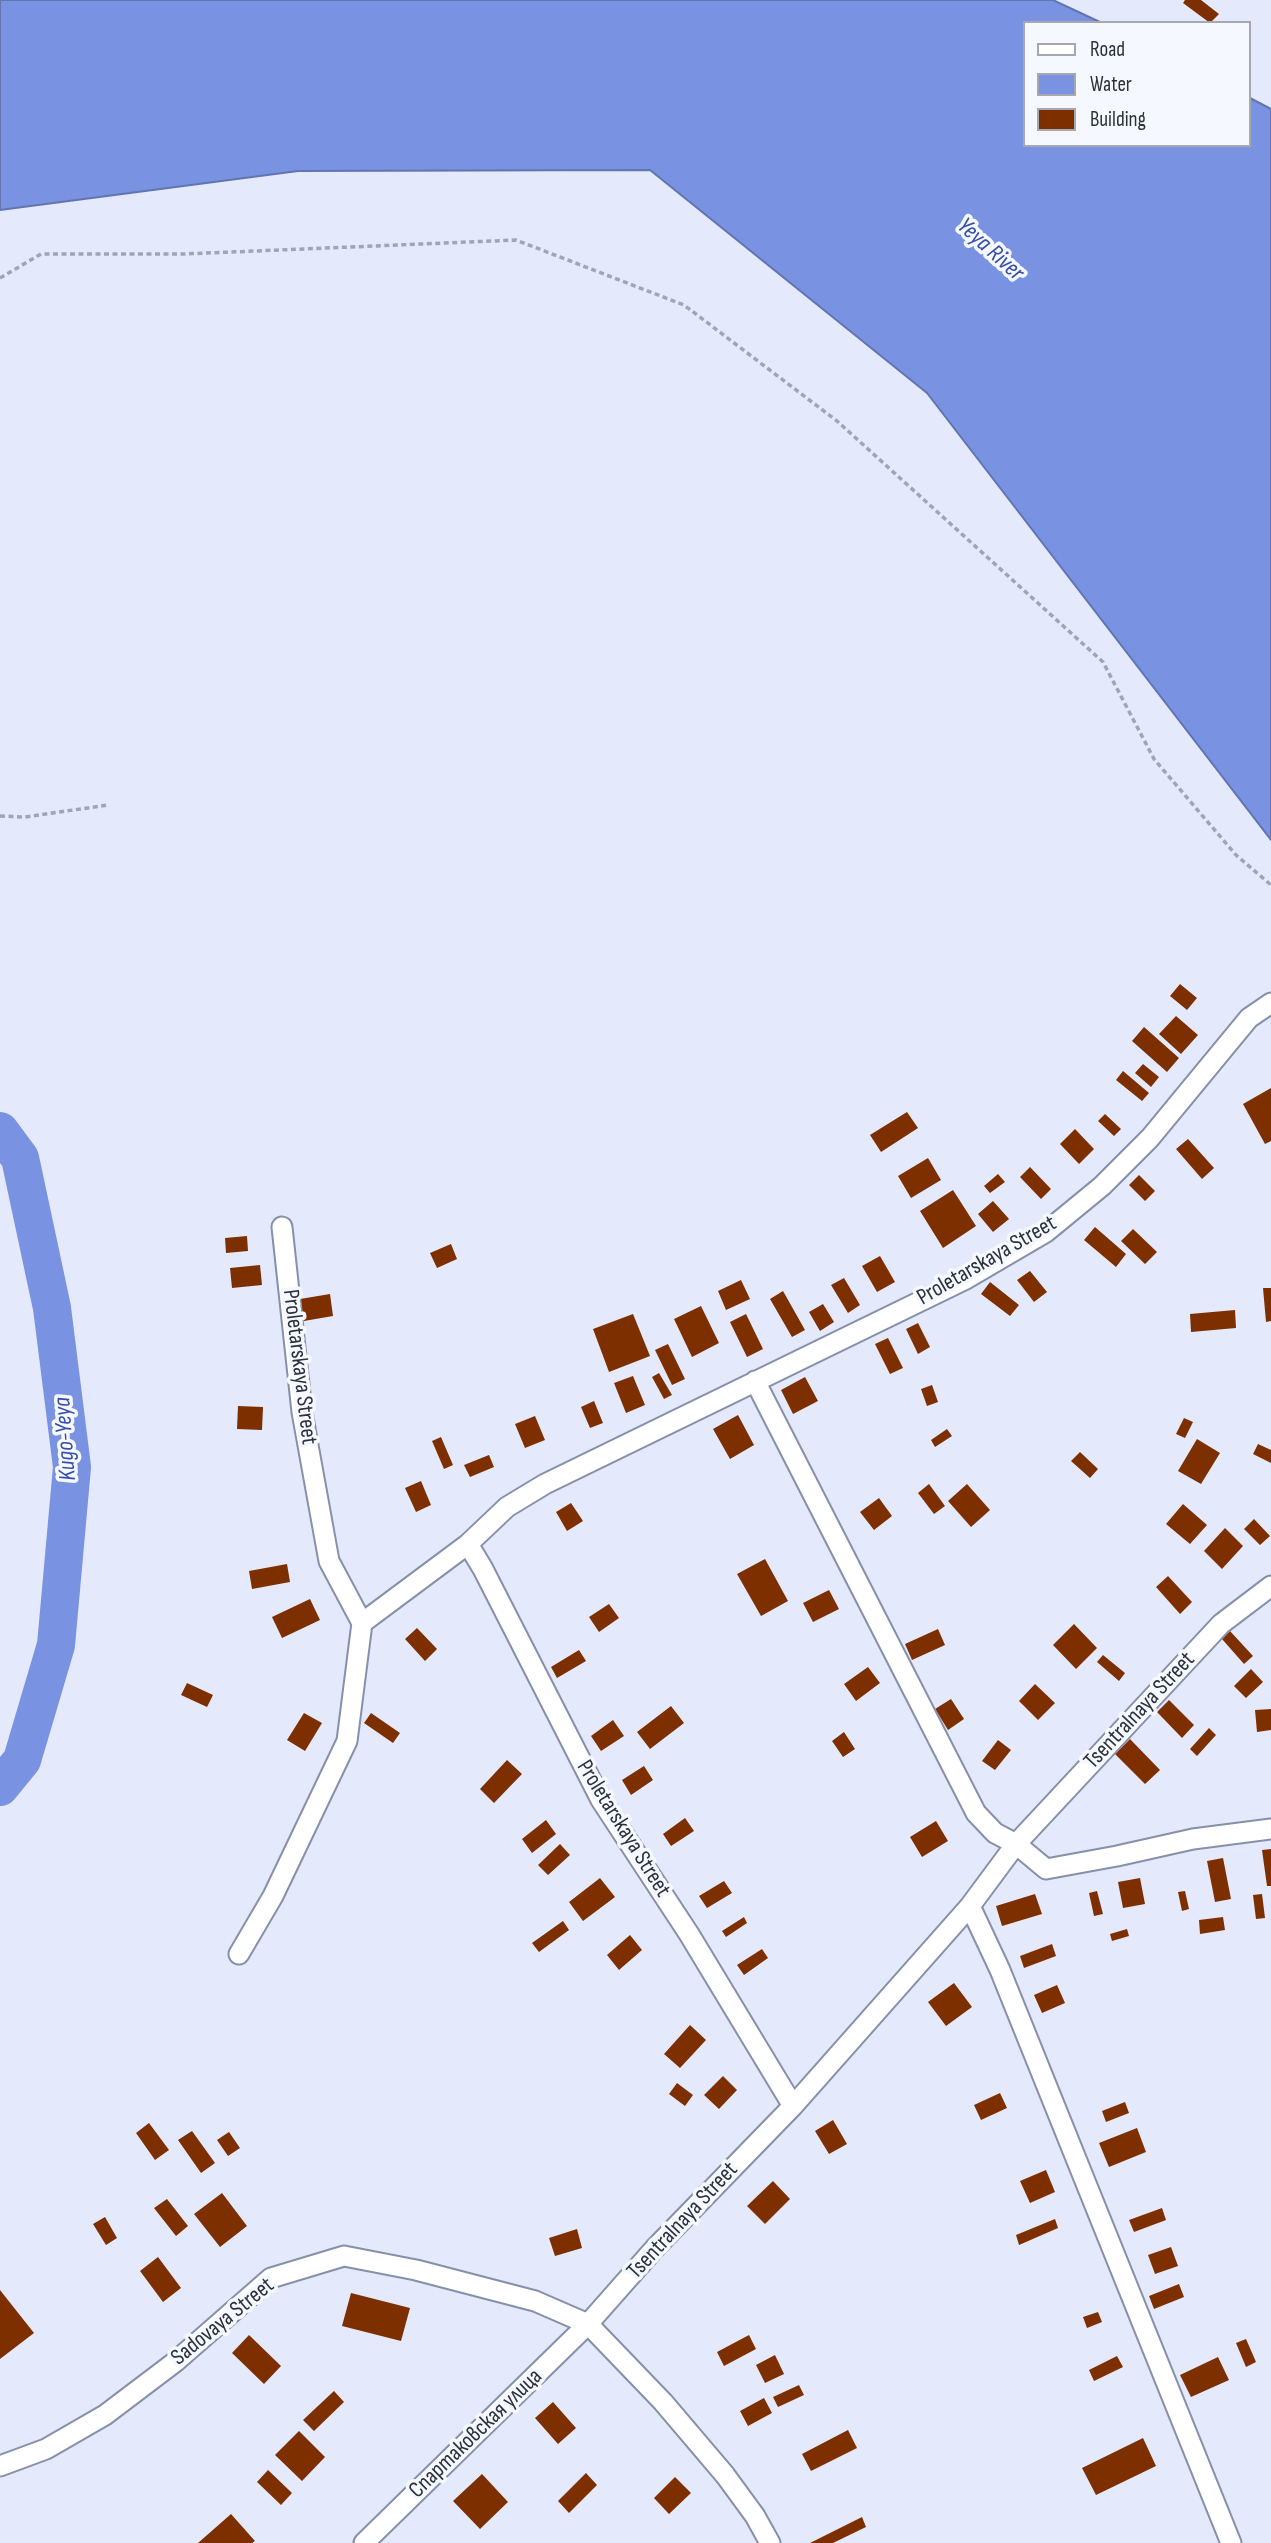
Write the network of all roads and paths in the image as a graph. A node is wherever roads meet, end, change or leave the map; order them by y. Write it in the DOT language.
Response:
graph roads {
  1 [pos="0,278"];
  2 [pos="108,805"];
  3 [pos="0,817"];
  4 [pos="1271,885"];
  5 [pos="1271,1003"];
  6 [pos="282,1227"];
  7 [pos="755,1381"];
  8 [pos="468,1544"];
  9 [pos="1271,1586"];
  10 [pos="362,1623"];
  11 [pos="1271,1829"];
  12 [pos="1016,1844"];
  13 [pos="970,1906"];
  14 [pos="239,1954"];
  15 [pos="793,2106"];
  16 [pos="588,2325"];
  17 [pos="0,2466"];
  18 [pos="364,2543"];
  19 [pos="770,2543"];
  20 [pos="1231,2543"];
  1 -- 4 [label="path"];
  2 -- 3 [label="path"];
  5 -- 7 [label="street, Proletarskaya Street"];
  6 -- 10 [label="street, Proletarskaya Street"];
  7 -- 8 [label="street, Proletarskaya Street"];
  7 -- 12 [label="street"];
  8 -- 10 [label="street, Proletarskaya Street"];
  8 -- 15 [label="street, Proletarskaya Street"];
  9 -- 12 [label="street, Tsentralnaya Street"];
  10 -- 14 [label="street"];
  11 -- 12 [label="street"];
  12 -- 13 [label="street, Tsentralnaya Street"];
  13 -- 15 [label="street, Tsentralnaya Street"];
  13 -- 20 [label="street"];
  15 -- 16 [label="street, Tsentralnaya Street"];
  16 -- 17 [label="street, Sadovaya Street"];
  16 -- 18 [label="street, Спартаковская улица"];
  16 -- 19 [label="street"];
}
